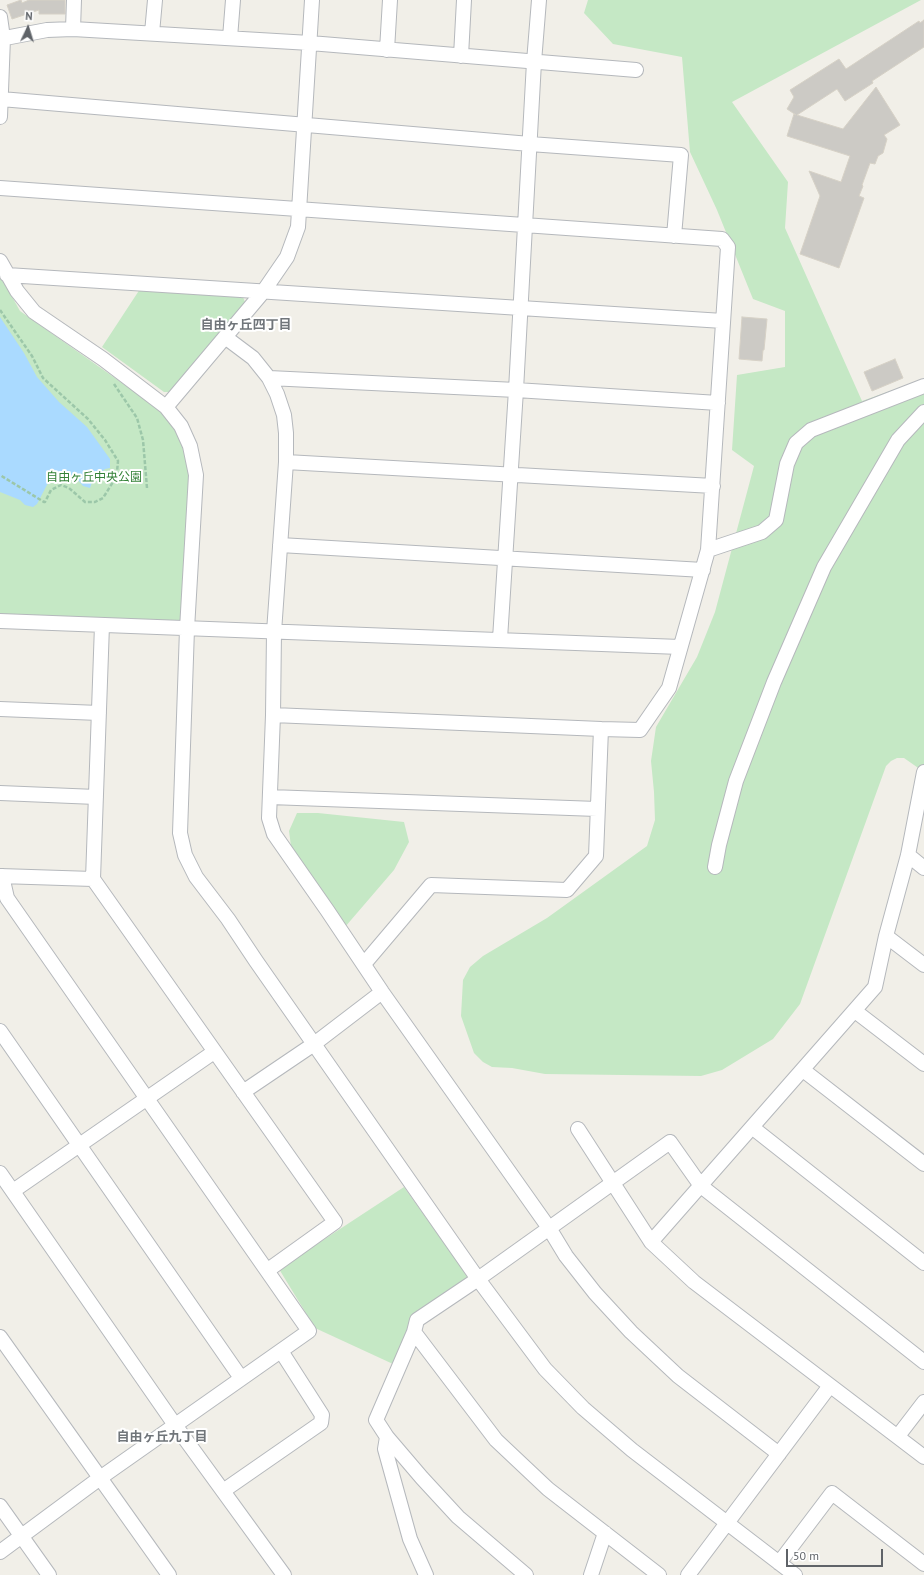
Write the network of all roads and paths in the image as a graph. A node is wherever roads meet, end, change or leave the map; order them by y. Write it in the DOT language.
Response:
graph roads {
  1 [pos="74,0"];
  2 [pos="155,0"];
  3 [pos="233,0"];
  4 [pos="312,0"];
  5 [pos="390,0"];
  6 [pos="464,0"];
  7 [pos="539,0"];
  8 [pos="0,17"];
  9 [pos="73,29"];
  10 [pos="152,33"];
  11 [pos="230,38"];
  12 [pos="1,39"];
  13 [pos="310,43"];
  14 [pos="387,50"];
  15 [pos="461,56"];
  16 [pos="534,62"];
  17 [pos="636,70"];
  18 [pos="1,99"];
  19 [pos="0,117"];
  20 [pos="306,125"];
  21 [pos="530,144"];
  22 [pos="0,188"];
  23 [pos="300,210"];
  24 [pos="525,226"];
  25 [pos="674,236"];
  26 [pos="0,261"];
  27 [pos="7,275"];
  28 [pos="263,292"];
  29 [pos="521,309"];
  30 [pos="0,310"];
  31 [pos="723,321"];
  32 [pos="225,337"];
  33 [pos="269,378"];
  34 [pos="112,382"];
  35 [pos="924,386"];
  36 [pos="516,390"];
  37 [pos="718,403"];
  38 [pos="166,407"];
  39 [pos="924,412"];
  40 [pos="286,462"];
  41 [pos="511,474"];
  42 [pos="0,475"];
  43 [pos="712,486"];
  44 [pos="147,488"];
  45 [pos="280,545"];
  46 [pos="708,550"];
  47 [pos="506,557"];
  48 [pos="703,570"];
  49 [pos="0,621"];
  50 [pos="102,625"];
  51 [pos="187,629"];
  52 [pos="274,632"];
  53 [pos="500,639"];
  54 [pos="680,647"];
  55 [pos="0,709"];
  56 [pos="99,713"];
  57 [pos="273,715"];
  58 [pos="601,729"];
  59 [pos="924,772"];
  60 [pos="0,793"];
  61 [pos="96,796"];
  62 [pos="270,797"];
  63 [pos="597,810"];
  64 [pos="908,855"];
  65 [pos="715,866"];
  66 [pos="924,868"];
  67 [pos="1,876"];
  68 [pos="93,879"];
  69 [pos="886,936"];
  70 [pos="364,964"];
  71 [pos="924,965"];
  72 [pos="382,992"];
  73 [pos="855,1011"];
  74 [pos="0,1031"];
  75 [pos="314,1044"];
  76 [pos="214,1052"];
  77 [pos="924,1064"];
  78 [pos="803,1070"];
  79 [pos="243,1092"];
  80 [pos="146,1097"];
  81 [pos="752,1128"];
  82 [pos="578,1129"];
  83 [pos="79,1144"];
  84 [pos="924,1164"];
  85 [pos="0,1173"];
  86 [pos="612,1183"];
  87 [pos="701,1186"];
  88 [pos="13,1191"];
  89 [pos="549,1228"];
  90 [pos="651,1242"];
  91 [pos="924,1263"];
  92 [pos="268,1270"];
  93 [pos="478,1279"];
  94 [pos="414,1332"];
  95 [pos="0,1338"];
  96 [pos="280,1351"];
  97 [pos="924,1362"];
  98 [pos="241,1378"];
  99 [pos="829,1387"];
  100 [pos="924,1402"];
  101 [pos="176,1425"];
  102 [pos="898,1436"];
  103 [pos="387,1437"];
  104 [pos="779,1454"];
  105 [pos="924,1457"];
  106 [pos="100,1478"];
  107 [pos="224,1491"];
  108 [pos="0,1506"];
  109 [pos="727,1522"];
  110 [pos="604,1533"];
  111 [pos="21,1536"];
  112 [pos="0,1552"];
  113 [pos="779,1563"];
  114 [pos="924,1564"];
  115 [pos="49,1575"];
  116 [pos="169,1575"];
  117 [pos="284,1575"];
  118 [pos="426,1575"];
  119 [pos="526,1575"];
  120 [pos="591,1575"];
  121 [pos="659,1575"];
  122 [pos="688,1575"];
  123 [pos="795,1575"];
  1 -- 9 [label="street"];
  2 -- 10 [label="street"];
  3 -- 11 [label="street"];
  4 -- 13 [label="street"];
  5 -- 14 [label="street"];
  6 -- 15 [label="street"];
  7 -- 16 [label="street"];
  8 -- 12 [label="street"];
  9 -- 10 [label="street"];
  9 -- 12 [label="street"];
  10 -- 11 [label="street"];
  11 -- 13 [label="street"];
  12 -- 18 [label="street"];
  13 -- 14 [label="street"];
  13 -- 20 [label="street"];
  14 -- 15 [label="street"];
  15 -- 16 [label="street"];
  16 -- 17 [label="street"];
  16 -- 21 [label="street"];
  18 -- 19 [label="street"];
  18 -- 20 [label="street"];
  20 -- 21 [label="street"];
  20 -- 23 [label="street"];
  21 -- 24 [label="street"];
  21 -- 25 [label="street"];
  22 -- 23 [label="street"];
  23 -- 24 [label="street"];
  23 -- 28 [label="street"];
  24 -- 25 [label="street"];
  24 -- 29 [label="street"];
  25 -- 31 [label="street"];
  26 -- 27 [label="street"];
  27 -- 28 [label="street"];
  27 -- 38 [label="street"];
  28 -- 29 [label="street"];
  28 -- 32 [label="street"];
  29 -- 31 [label="street"];
  29 -- 36 [label="street"];
  30 -- 42 [label="path"];
  31 -- 37 [label="street"];
  32 -- 33 [label="street"];
  32 -- 38 [label="street"];
  33 -- 36 [label="street"];
  33 -- 40 [label="street"];
  34 -- 44 [label="path"];
  35 -- 46 [label="street"];
  36 -- 37 [label="street"];
  36 -- 41 [label="street"];
  37 -- 43 [label="street"];
  38 -- 51 [label="street"];
  39 -- 65 [label="street"];
  40 -- 41 [label="street"];
  40 -- 45 [label="street"];
  41 -- 43 [label="street"];
  41 -- 47 [label="street"];
  43 -- 46 [label="street"];
  45 -- 47 [label="street"];
  45 -- 52 [label="street"];
  46 -- 48 [label="street"];
  47 -- 48 [label="street"];
  47 -- 53 [label="street"];
  48 -- 54 [label="street"];
  49 -- 50 [label="street"];
  50 -- 51 [label="street"];
  50 -- 56 [label="street"];
  51 -- 52 [label="street"];
  51 -- 75 [label="street"];
  52 -- 53 [label="street"];
  52 -- 57 [label="street"];
  53 -- 54 [label="street"];
  54 -- 58 [label="street"];
  55 -- 56 [label="street"];
  56 -- 61 [label="street"];
  57 -- 58 [label="street"];
  57 -- 62 [label="street"];
  58 -- 63 [label="street"];
  59 -- 64 [label="street"];
  60 -- 61 [label="street"];
  61 -- 68 [label="street"];
  62 -- 63 [label="street"];
  62 -- 70 [label="street"];
  63 -- 70 [label="street"];
  64 -- 66 [label="street"];
  64 -- 69 [label="street"];
  67 -- 68 [label="street"];
  67 -- 80 [label="street"];
  68 -- 76 [label="street"];
  69 -- 71 [label="street"];
  69 -- 73 [label="street"];
  70 -- 72 [label="street"];
  72 -- 75 [label="street"];
  72 -- 89 [label="street"];
  73 -- 77 [label="street"];
  73 -- 78 [label="street"];
  74 -- 83 [label="street"];
  75 -- 79 [label="street"];
  75 -- 93 [label="street"];
  76 -- 79 [label="street"];
  76 -- 80 [label="street"];
  78 -- 81 [label="street"];
  78 -- 84 [label="street"];
  79 -- 92 [label="street"];
  80 -- 83 [label="street"];
  80 -- 92 [label="street"];
  81 -- 87 [label="street"];
  81 -- 91 [label="street"];
  82 -- 86 [label="street"];
  83 -- 88 [label="street"];
  83 -- 98 [label="street"];
  85 -- 88 [label="street"];
  86 -- 87 [label="street"];
  86 -- 89 [label="street"];
  86 -- 90 [label="street"];
  87 -- 90 [label="street"];
  87 -- 97 [label="street"];
  88 -- 101 [label="street"];
  89 -- 93 [label="street"];
  89 -- 104 [label="street"];
  90 -- 99 [label="street"];
  92 -- 96 [label="street"];
  93 -- 94 [label="street"];
  93 -- 109 [label="street"];
  94 -- 103 [label="street"];
  94 -- 110 [label="street"];
  95 -- 106 [label="street"];
  96 -- 98 [label="street"];
  96 -- 107 [label="street"];
  98 -- 101 [label="street"];
  99 -- 102 [label="street"];
  99 -- 104 [label="street"];
  100 -- 102 [label="street"];
  101 -- 106 [label="street"];
  101 -- 107 [label="street"];
  102 -- 105 [label="street"];
  103 -- 118 [label="street"];
  103 -- 119 [label="street"];
  104 -- 109 [label="street"];
  106 -- 111 [label="street"];
  106 -- 116 [label="street"];
  107 -- 117 [label="street"];
  108 -- 111 [label="street"];
  109 -- 113 [label="street"];
  109 -- 122 [label="street"];
  110 -- 120 [label="street"];
  110 -- 121 [label="street"];
  111 -- 112 [label="street"];
  111 -- 115 [label="street"];
  113 -- 114 [label="street"];
  113 -- 123 [label="street"];
}
